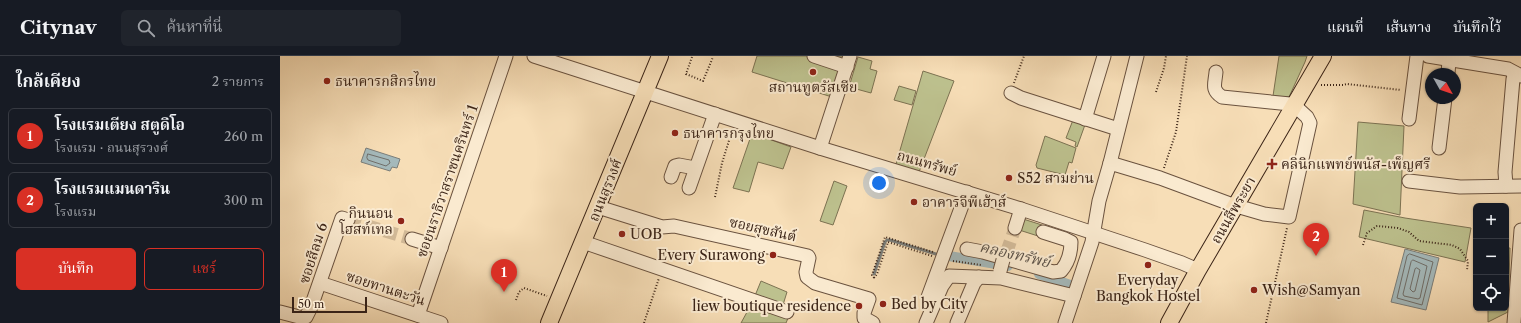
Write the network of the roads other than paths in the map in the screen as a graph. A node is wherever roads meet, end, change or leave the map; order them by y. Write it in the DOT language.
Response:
graph roads {
  1 [pos="506,56"];
  2 [pos="534,56"];
  3 [pos="660,56"];
  4 [pos="814,56"];
  5 [pos="1104,56"];
  6 [pos="1137,56"];
  7 [pos="1323,56"];
  8 [pos="1417,56"];
  9 [pos="1428,56"];
  10 [pos="1448,58"];
  11 [pos="848,61"];
  12 [pos="1216,72"];
  13 [pos="1517,77"];
  14 [pos="646,91"];
  15 [pos="1011,93"];
  16 [pos="1444,104"];
  17 [pos="1294,105"];
  18 [pos="715,114"];
  19 [pos="1085,119"];
  20 [pos="1409,119"];
  21 [pos="1118,129"];
  22 [pos="820,148"];
  23 [pos="1439,148"];
  24 [pos="1110,163"];
  25 [pos="696,168"];
  26 [pos="671,178"];
  27 [pos="1410,181"];
  28 [pos="1506,186"];
  29 [pos="1521,186"];
  30 [pos="689,188"];
  31 [pos="967,192"];
  32 [pos="1235,206"];
  33 [pos="598,207"];
  34 [pos="1022,209"];
  35 [pos="345,218"];
  36 [pos="1015,228"];
  37 [pos="1521,230"];
  38 [pos="1043,232"];
  39 [pos="1093,233"];
  40 [pos="412,239"];
  41 [pos="583,242"];
  42 [pos="441,248"];
  43 [pos="966,249"];
  44 [pos="1002,264"];
  45 [pos="1198,270"];
  46 [pos="979,277"];
  47 [pos="320,283"];
  48 [pos="1074,296"];
  49 [pos="280,312"];
  50 [pos="787,312"];
  51 [pos="418,315"];
  52 [pos="553,322"];
  53 [pos="441,323"];
  54 [pos="873,323"];
  55 [pos="918,323"];
  56 [pos="926,323"];
  57 [pos="957,323"];
  58 [pos="1065,323"];
  59 [pos="1169,323"];
  60 [pos="1514,323"];
  1 -- 42 [label="street, ซอยนราธิวาสราชนครินทร์ 1"];
  2 -- 14 [label="street, ถนนทรัพย์"];
  3 -- 14 [label="main road, ถนนสุรวงศ์"];
  4 -- 11 [label="street"];
  5 -- 19 [label="street"];
  6 -- 21 [label="street"];
  7 -- 17 [label="main road, ถนนสี่พระยา"];
  8 -- 20 [label="street"];
  9 -- 10 [label="street"];
  10 -- 13 [label="street"];
  11 -- 22 [label="street"];
  12 -- 17 [label="street"];
  13 -- 28 [label="street"];
  14 -- 18 [label="street, ถนนทรัพย์"];
  14 -- 33 [label="main road, ถนนสุรวงศ์"];
  15 -- 19 [label="street"];
  16 -- 23 [label="street"];
  17 -- 32 [label="main road, ถนนสี่พระยา"];
  17 -- 32 [label="street"];
  18 -- 22 [label="street, ถนนทรัพย์"];
  18 -- 25 [label="street"];
  19 -- 21 [label="street"];
  21 -- 24 [label="street"];
  22 -- 31 [label="street, ถนนทรัพย์"];
  24 -- 32 [label="street"];
  24 -- 39 [label="street"];
  25 -- 26 [label="street"];
  25 -- 30 [label="street"];
  27 -- 28 [label="street"];
  28 -- 29 [label="street"];
  31 -- 34 [label="street, ถนนทรัพย์"];
  31 -- 55 [label="street"];
  32 -- 45 [label="main road, ถนนสี่พระยา"];
  33 -- 41 [label="main road, ถนนสุรวงศ์"];
  33 -- 54 [label="street, ซอยสุขสันต์"];
  34 -- 36 [label="street"];
  34 -- 39 [label="street, ถนนทรัพย์"];
  35 -- 47 [label="street, ซอยสีลม 6"];
  37 -- 60 [label="street"];
  38 -- 44 [label="street"];
  39 -- 45 [label="street, ถนนทรัพย์"];
  39 -- 48 [label="street"];
  40 -- 42 [label="street"];
  41 -- 50 [label="street"];
  41 -- 52 [label="main road, ถนนสุรวงศ์"];
  42 -- 51 [label="street, ซอยนราธิวาสราชนครินทร์ 1"];
  43 -- 44 [label="street"];
  44 -- 46 [label="street"];
  44 -- 48 [label="street"];
  45 -- 59 [label="main road, ถนนสี่พระยา"];
  46 -- 56 [label="street"];
  46 -- 57 [label="street"];
  47 -- 49 [label="street, ซอยสีลม 6"];
  47 -- 51 [label="street, ซอยทานตะวัน"];
  48 -- 58 [label="street"];
  51 -- 53 [label="street, ซอยทานตะวัน"];
}
